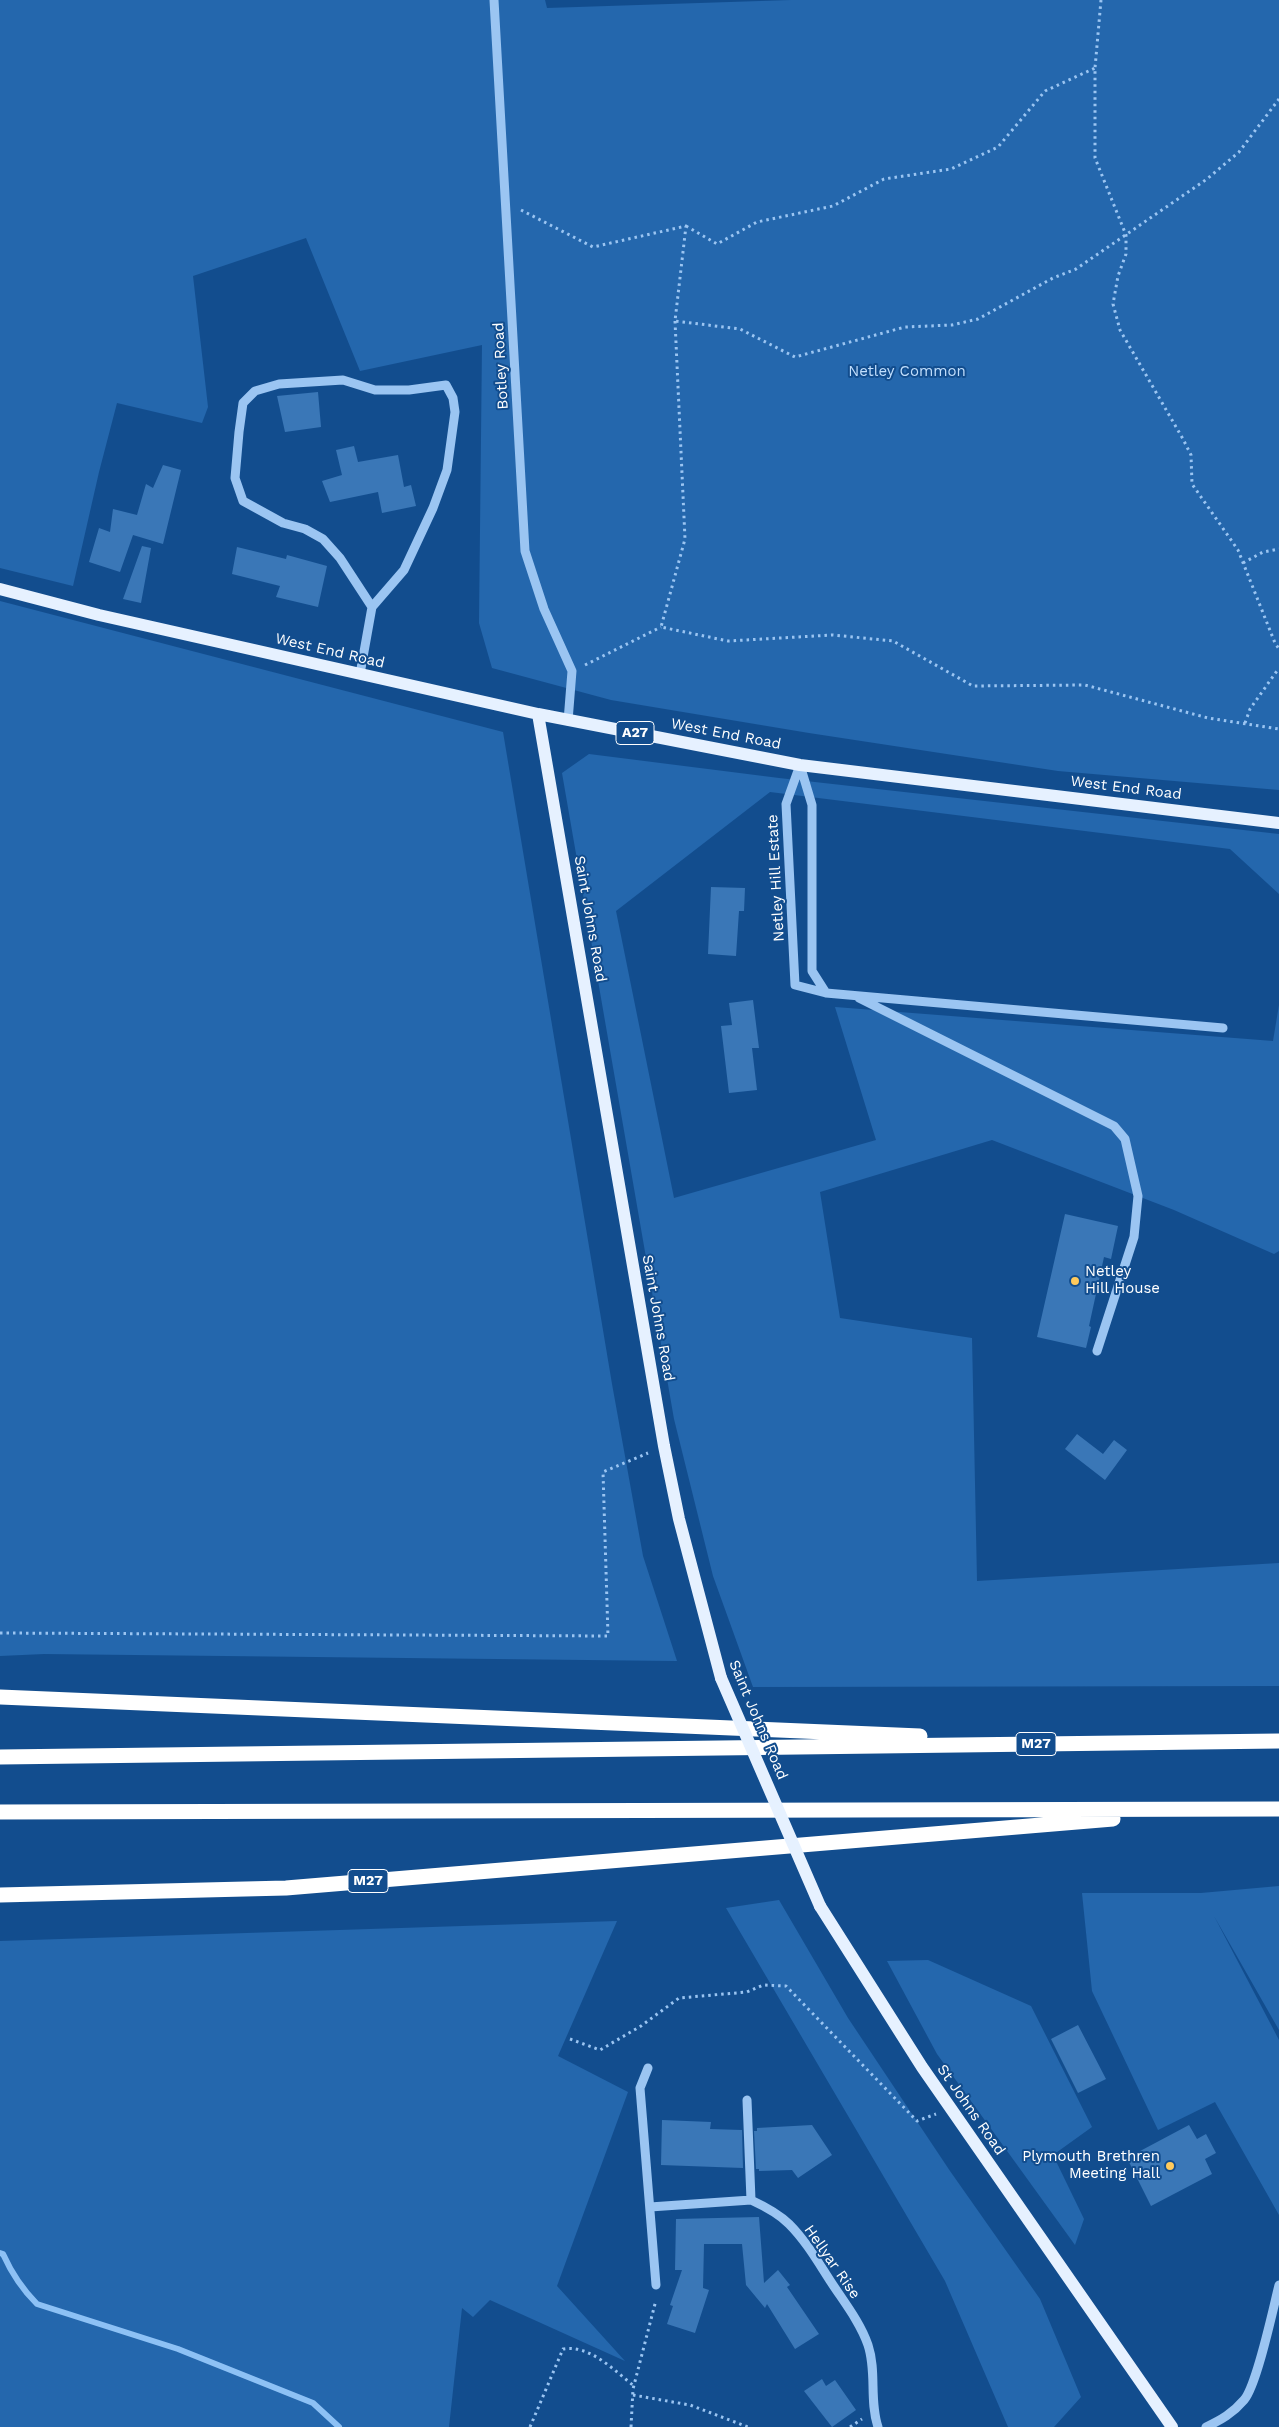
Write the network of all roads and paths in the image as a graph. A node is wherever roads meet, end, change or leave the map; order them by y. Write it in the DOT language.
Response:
graph roads {
  1 [pos="494,0"];
  2 [pos="1101,0"];
  3 [pos="1096,68"];
  4 [pos="1279,99"];
  5 [pos="506,203"];
  6 [pos="686,226"];
  7 [pos="1126,235"];
  8 [pos="675,321"];
  9 [pos="1279,549"];
  10 [pos="1243,563"];
  11 [pos="0,589"];
  12 [pos="372,608"];
  13 [pos="661,627"];
  14 [pos="1279,649"];
  15 [pos="1279,668"];
  16 [pos="572,671"];
  17 [pos="360,674"];
  18 [pos="538,714"];
  19 [pos="568,721"];
  20 [pos="1246,724"];
  21 [pos="1279,729"];
  22 [pos="800,765"];
  23 [pos="1279,823"];
  24 [pos="826,993"];
  25 [pos="854,996"];
  26 [pos="1223,1028"];
  27 [pos="1097,1350"];
  28 [pos="664,1446"];
  29 [pos="0,1633"];
  30 [pos="0,1697"];
  31 [pos="1279,1741"];
  32 [pos="1096,1743"];
  33 [pos="0,1757"];
  34 [pos="1279,1809"];
  35 [pos="1220,1810"];
  36 [pos="0,1812"];
  37 [pos="0,1895"];
  38 [pos="820,1906"];
  39 [pos="570,2039"];
  40 [pos="648,2068"];
  41 [pos="747,2100"];
  42 [pos="951,2110"];
  43 [pos="751,2200"];
  44 [pos="650,2207"];
  45 [pos="656,2285"];
  46 [pos="1279,2285"];
  47 [pos="634,2386"];
  48 [pos="633,2395"];
  49 [pos="530,2427"];
  50 [pos="631,2427"];
  51 [pos="748,2427"];
  52 [pos="878,2427"];
  53 [pos="1172,2427"];
  54 [pos="1206,2427"];
  1 -- 5 [label="street, Botley Road"];
  2 -- 3 [label="path"];
  3 -- 6 [label="path"];
  3 -- 7 [label="path"];
  4 -- 7 [label="path"];
  5 -- 6 [label="path"];
  5 -- 16 [label="street, Botley Road"];
  6 -- 8 [label="path"];
  7 -- 8 [label="path"];
  7 -- 10 [label="path"];
  8 -- 13 [label="path"];
  9 -- 10 [label="path"];
  10 -- 14 [label="path"];
  11 -- 17 [label="main road, West End Road / A27"];
  12 -- 12 [label="street"];
  12 -- 17 [label="street"];
  13 -- 16 [label="path"];
  13 -- 20 [label="path"];
  15 -- 20 [label="path"];
  16 -- 19 [label="street, Botley Road"];
  17 -- 18 [label="main road, West End Road / A27"];
  18 -- 19 [label="main road, West End Road / A27"];
  18 -- 28 [label="main road, Saint Johns Road"];
  19 -- 22 [label="main road, West End Road / A27"];
  20 -- 21 [label="path"];
  22 -- 23 [label="main road, West End Road / A27"];
  22 -- 24 [label="street"];
  22 -- 24 [label="street, Netley Hill Estate"];
  24 -- 25 [label="street, Netley Hill Estate"];
  25 -- 26 [label="street, Netley Hill Estate"];
  25 -- 27 [label="street"];
  28 -- 29 [label="path"];
  28 -- 38 [label="main road, Saint Johns Road, bridge"];
  30 -- 32 [label="highway, M27"];
  31 -- 32 [label="highway, M27"];
  32 -- 33 [label="highway, M27"];
  34 -- 35 [label="highway, M27"];
  35 -- 36 [label="highway, M27"];
  35 -- 37 [label="highway, M27"];
  38 -- 42 [label="main road, St Johns Road"];
  39 -- 42 [label="path"];
  40 -- 44 [label="street"];
  41 -- 43 [label="street"];
  42 -- 53 [label="main road, St Johns Road"];
  43 -- 44 [label="street"];
  43 -- 52 [label="street, Hellyar Rise"];
  44 -- 45 [label="street"];
  45 -- 47 [label="path"];
  46 -- 54 [label="street"];
  47 -- 48 [label="path"];
  47 -- 49 [label="path"];
  48 -- 50 [label="path"];
  48 -- 51 [label="path"];
}
